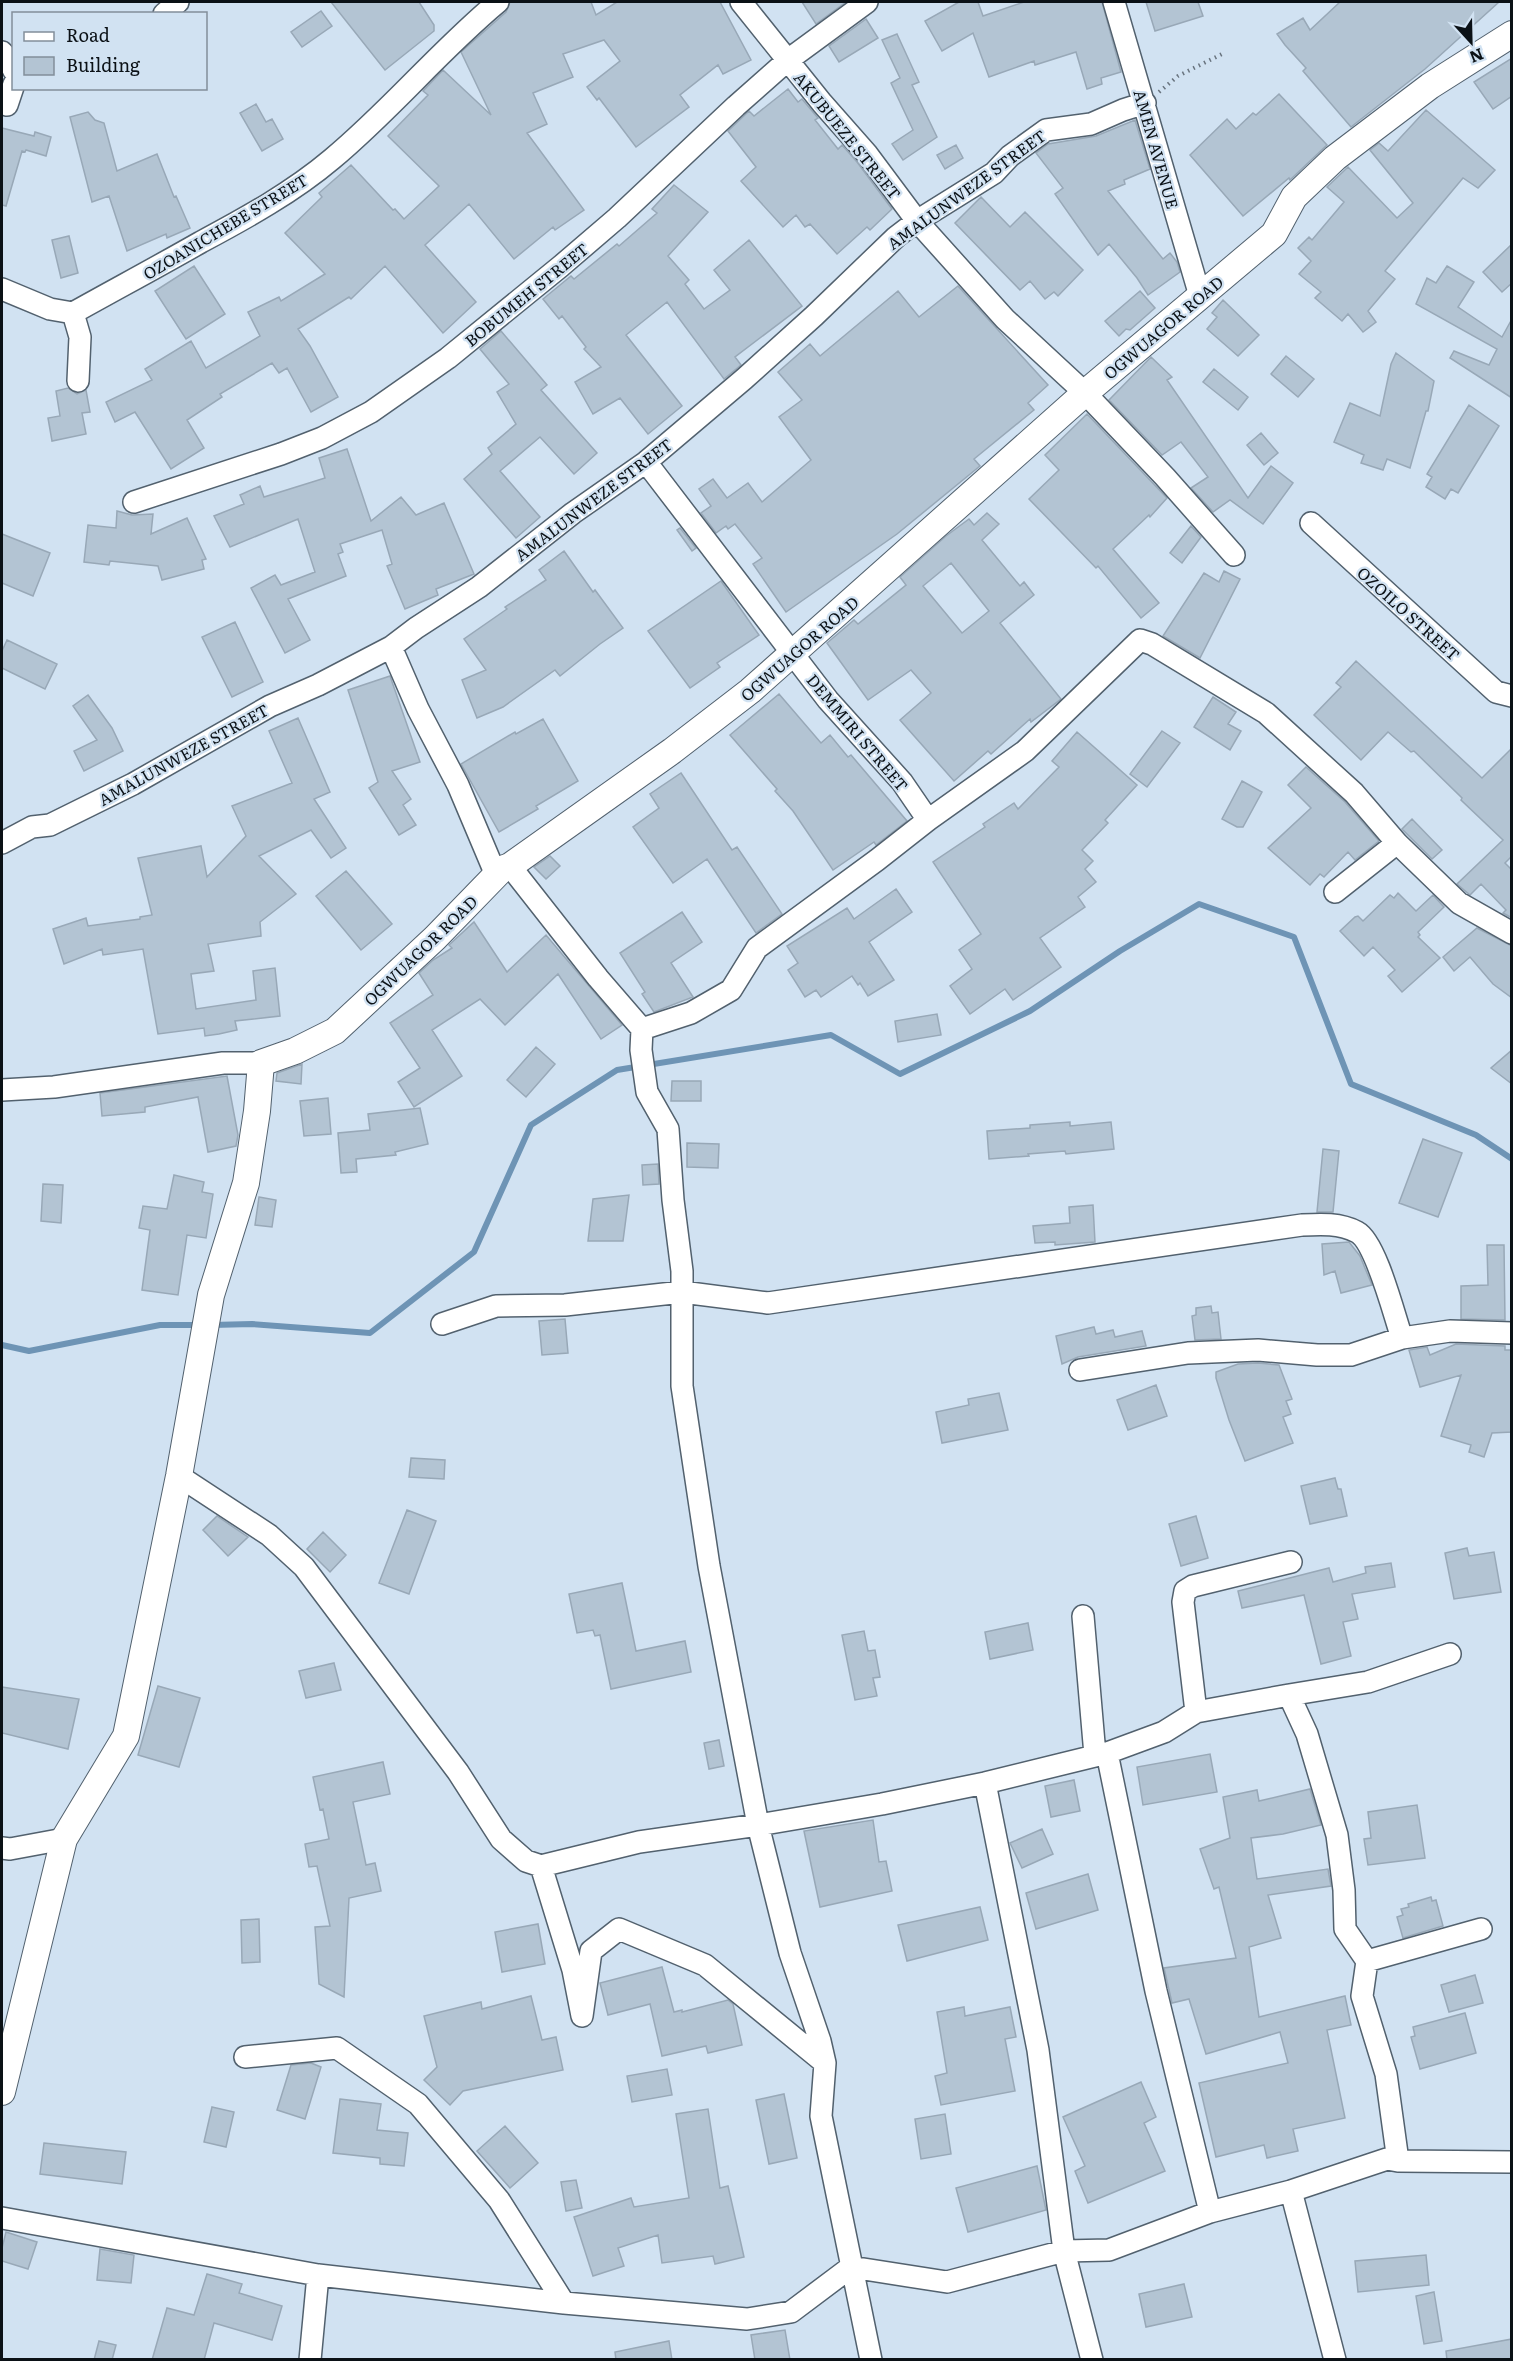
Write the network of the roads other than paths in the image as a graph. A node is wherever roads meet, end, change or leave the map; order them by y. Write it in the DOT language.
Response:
graph roads {
  1 [pos="178,2"];
  2 [pos="498,2"];
  3 [pos="741,2"];
  4 [pos="867,2"];
  5 [pos="1114,2"];
  6 [pos="166,12"];
  7 [pos="1512,34"];
  8 [pos="2,52"];
  9 [pos="788,60"];
  10 [pos="12,67"];
  11 [pos="12,90"];
  12 [pos="1145,103"];
  13 [pos="7,105"];
  14 [pos="917,221"];
  15 [pos="2,289"];
  16 [pos="1200,296"];
  17 [pos="73,313"];
  18 [pos="78,381"];
  19 [pos="1085,393"];
  20 [pos="646,462"];
  21 [pos="134,502"];
  22 [pos="1311,524"];
  23 [pos="1234,555"];
  24 [pos="391,647"];
  25 [pos="794,654"];
  26 [pos="1512,696"];
  27 [pos="928,820"];
  28 [pos="2,843"];
  29 [pos="1397,843"];
  30 [pos="503,870"];
  31 [pos="1335,892"];
  32 [pos="1512,933"];
  33 [pos="642,1029"];
  34 [pos="261,1063"];
  35 [pos="2,1090"];
  36 [pos="682,1292"];
  37 [pos="442,1324"];
  38 [pos="1512,1333"];
  39 [pos="1402,1338"];
  40 [pos="1080,1370"];
  41 [pos="179,1476"];
  42 [pos="1291,1562"];
  43 [pos="1083,1616"];
  44 [pos="1450,1654"];
  45 [pos="1289,1695"];
  46 [pos="1196,1712"];
  47 [pos="1101,1754"];
  48 [pos="985,1783"];
  49 [pos="758,1825"];
  50 [pos="64,1839"];
  51 [pos="2,1848"];
  52 [pos="541,1866"];
  53 [pos="1481,1929"];
  54 [pos="1367,1961"];
  55 [pos="245,2057"];
  56 [pos="825,2063"];
  57 [pos="2,2092"];
  58 [pos="1398,2161"];
  59 [pos="1512,2162"];
  60 [pos="1291,2191"];
  61 [pos="1210,2212"];
  62 [pos="2,2218"];
  63 [pos="1064,2251"];
  64 [pos="851,2267"];
  65 [pos="318,2275"];
  66 [pos="564,2303"];
  67 [pos="310,2360"];
  68 [pos="871,2360"];
  69 [pos="1092,2360"];
  70 [pos="1335,2360"];
  1 -- 6 [label="street"];
  2 -- 17 [label="street, OZOANICHEBE STREET"];
  3 -- 9 [label="street, AKUBUEZE STREET"];
  4 -- 9 [label="street, BOBUMEH STREET"];
  5 -- 12 [label="street, AMEN AVENUE"];
  7 -- 16 [label="street, OGWUAGOR ROAD"];
  8 -- 10 [label="street"];
  9 -- 14 [label="street, AKUBUEZE STREET"];
  9 -- 21 [label="street, BOBUMEH STREET"];
  11 -- 13 [label="street"];
  12 -- 14 [label="street, AMALUNWEZE STREET"];
  12 -- 16 [label="street, AMEN AVENUE"];
  14 -- 19 [label="street, AKUBUEZE STREET"];
  14 -- 20 [label="street, AMALUNWEZE STREET"];
  15 -- 17 [label="street"];
  16 -- 19 [label="street, OGWUAGOR ROAD"];
  17 -- 18 [label="street"];
  19 -- 23 [label="street, AKUBUEZE STREET"];
  19 -- 25 [label="street, OGWUAGOR ROAD"];
  20 -- 24 [label="street, AMALUNWEZE STREET"];
  20 -- 25 [label="street, DEMMIRI STREET"];
  22 -- 26 [label="street, OZOILO STREET"];
  24 -- 28 [label="street, AMALUNWEZE STREET"];
  24 -- 30 [label="street"];
  25 -- 27 [label="street, DEMMIRI STREET"];
  25 -- 30 [label="street, OGWUAGOR ROAD"];
  27 -- 29 [label="street"];
  27 -- 33 [label="street"];
  29 -- 31 [label="street"];
  29 -- 32 [label="street"];
  30 -- 33 [label="street"];
  30 -- 34 [label="street, OGWUAGOR ROAD"];
  33 -- 36 [label="street"];
  34 -- 35 [label="street, OGWUAGOR ROAD"];
  34 -- 41 [label="street"];
  36 -- 37 [label="street"];
  36 -- 39 [label="street"];
  36 -- 49 [label="street"];
  38 -- 39 [label="street"];
  39 -- 40 [label="street"];
  41 -- 50 [label="street"];
  41 -- 52 [label="street"];
  42 -- 46 [label="street"];
  43 -- 47 [label="street"];
  44 -- 45 [label="street"];
  45 -- 46 [label="street"];
  45 -- 54 [label="street"];
  46 -- 47 [label="street"];
  47 -- 48 [label="street"];
  47 -- 61 [label="street"];
  48 -- 49 [label="street"];
  48 -- 63 [label="street"];
  49 -- 52 [label="street"];
  49 -- 56 [label="street"];
  50 -- 51 [label="street"];
  50 -- 57 [label="street"];
  52 -- 56 [label="street"];
  53 -- 54 [label="street"];
  54 -- 58 [label="street"];
  55 -- 66 [label="street"];
  56 -- 64 [label="street"];
  58 -- 59 [label="street"];
  58 -- 60 [label="street"];
  60 -- 61 [label="street"];
  60 -- 70 [label="street"];
  61 -- 63 [label="street"];
  62 -- 65 [label="street"];
  63 -- 64 [label="street"];
  63 -- 69 [label="street"];
  64 -- 66 [label="street"];
  64 -- 68 [label="street"];
  65 -- 66 [label="street"];
  65 -- 67 [label="street"];
}
